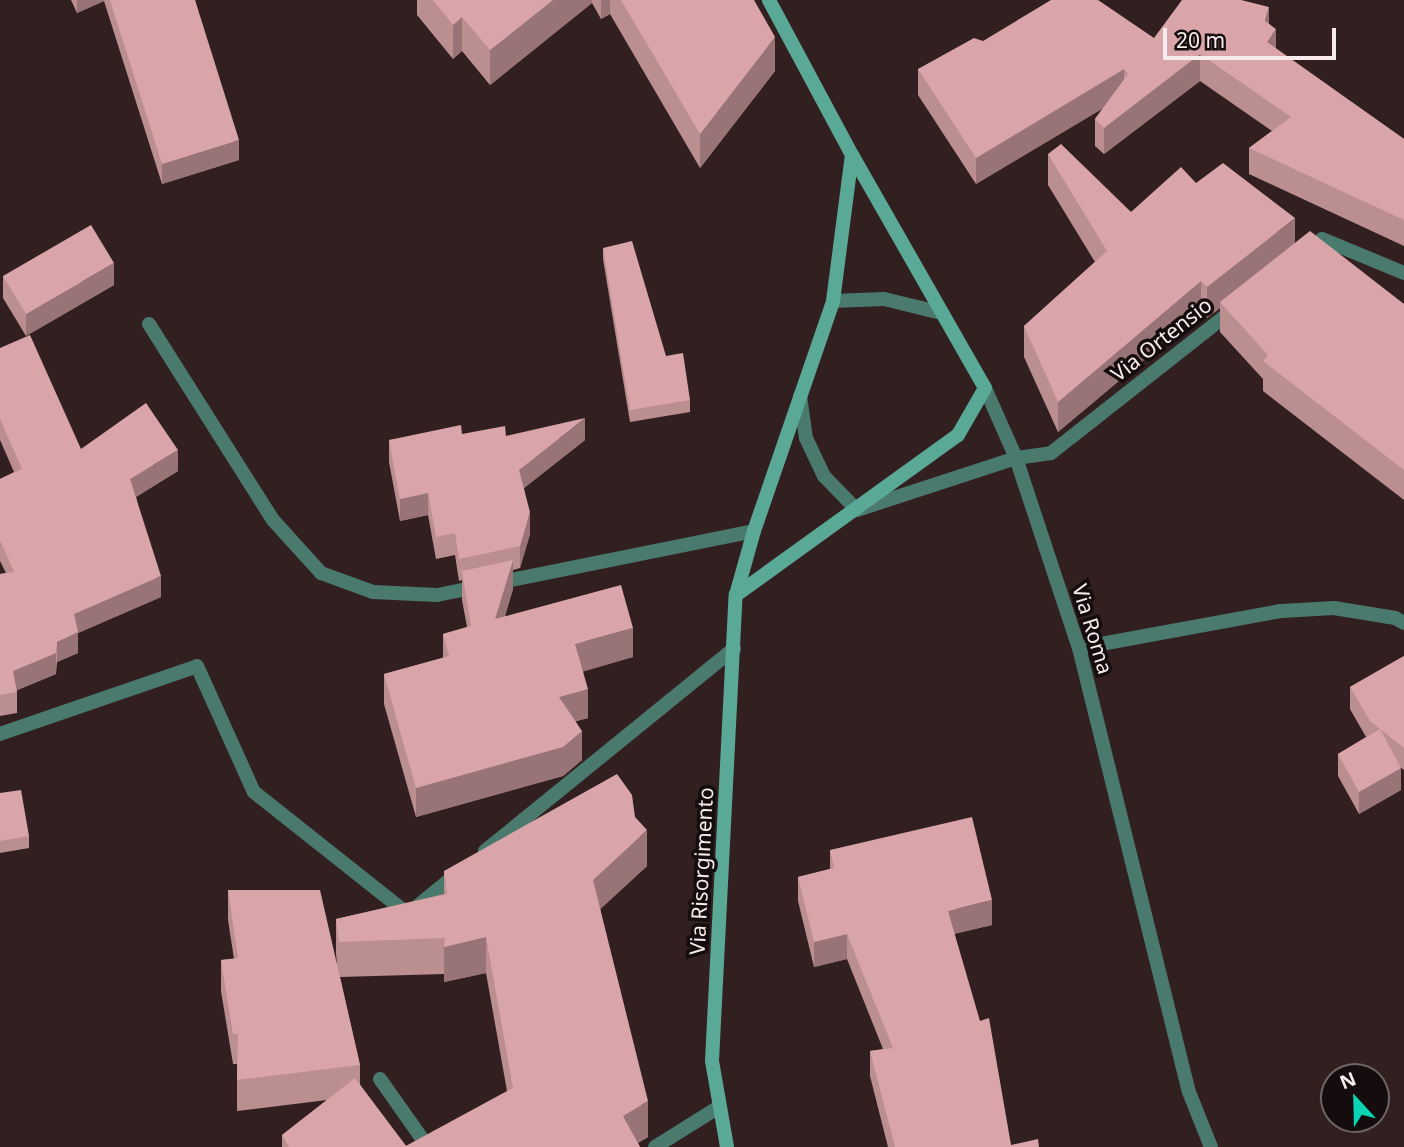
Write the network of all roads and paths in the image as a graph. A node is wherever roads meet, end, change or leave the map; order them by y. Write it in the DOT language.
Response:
graph roads {
  1 [pos="769,0"];
  2 [pos="852,155"];
  3 [pos="1300,256"];
  4 [pos="1404,273"];
  5 [pos="1246,299"];
  6 [pos="833,301"];
  7 [pos="942,313"];
  8 [pos="149,324"];
  9 [pos="985,388"];
  10 [pos="800,396"];
  11 [pos="1016,458"];
  12 [pos="857,510"];
  13 [pos="754,531"];
  14 [pos="736,595"];
  15 [pos="1404,623"];
  16 [pos="1079,648"];
  17 [pos="734,649"];
  18 [pos="0,734"];
  19 [pos="380,1079"];
  20 [pos="719,1107"];
  21 [pos="428,1147"];
  22 [pos="655,1147"];
  23 [pos="727,1147"];
  24 [pos="1211,1147"];
  1 -- 2 [label="main road, Via Roma"];
  2 -- 6 [label="main road, Via Risorgimento"];
  2 -- 7 [label="main road, Via Roma"];
  3 -- 4 [label="street"];
  5 -- 11 [label="street, Via Ortensio"];
  6 -- 7 [label="street"];
  6 -- 10 [label="main road, Via Risorgimento"];
  7 -- 9 [label="main road, Via Roma"];
  8 -- 13 [label="street"];
  9 -- 11 [label="street, Via Roma"];
  9 -- 12 [label="main road"];
  10 -- 12 [label="street"];
  10 -- 13 [label="main road, Via Risorgimento"];
  11 -- 12 [label="street, Via Ortensio"];
  11 -- 16 [label="street, Via Roma"];
  12 -- 14 [label="main road"];
  13 -- 14 [label="main road, Via Risorgimento"];
  14 -- 17 [label="main road, Via Risorgimento"];
  15 -- 16 [label="street"];
  16 -- 24 [label="street, Via Roma"];
  17 -- 18 [label="street"];
  17 -- 20 [label="main road, Via Risorgimento"];
  19 -- 21 [label="street"];
  20 -- 22 [label="street"];
  20 -- 23 [label="main road, Via Risorgimento"];
}
